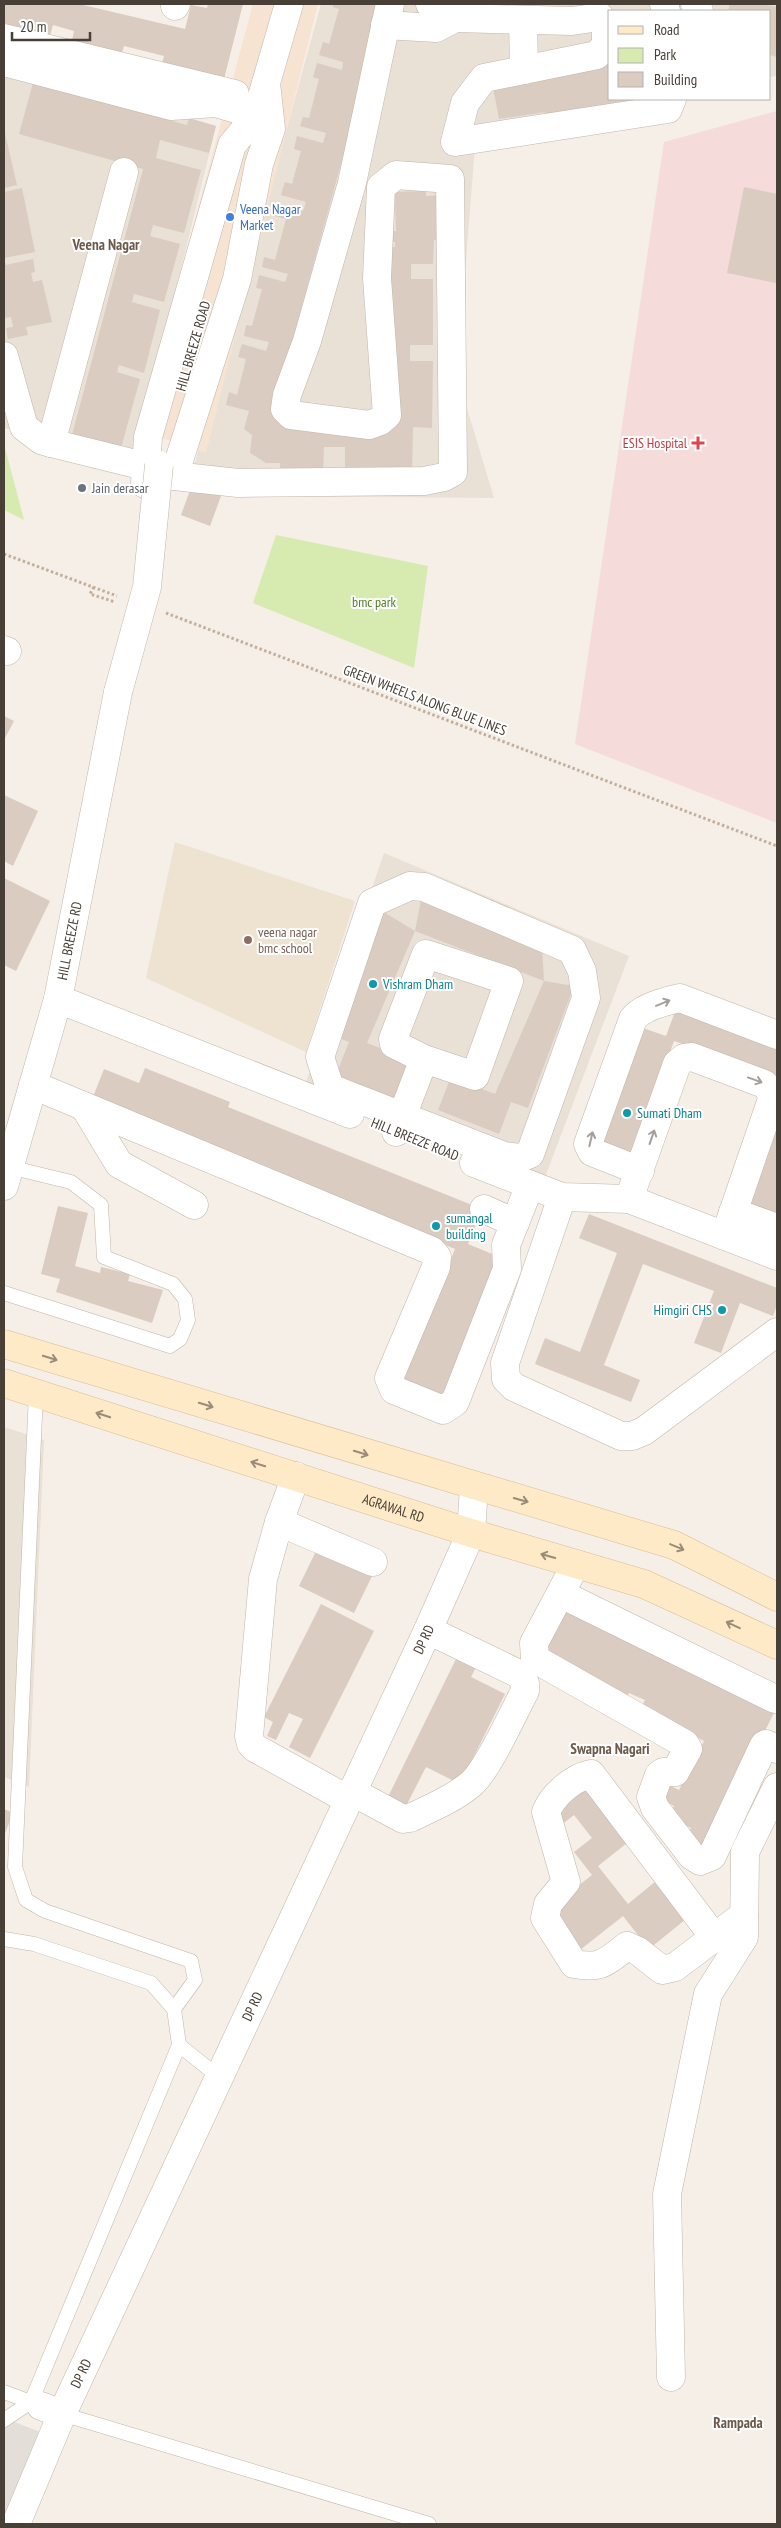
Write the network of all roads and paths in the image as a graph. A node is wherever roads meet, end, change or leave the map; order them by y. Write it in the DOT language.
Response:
graph roads {
  1 [pos="289,4"];
  2 [pos="430,4"];
  3 [pos="388,14"];
  4 [pos="455,18"];
  5 [pos="522,20"];
  6 [pos="4,38"];
  7 [pos="4,62"];
  8 [pos="524,70"];
  9 [pos="261,99"];
  10 [pos="672,100"];
  11 [pos="455,142"];
  12 [pos="124,172"];
  13 [pos="450,179"];
  14 [pos="352,183"];
  15 [pos="380,187"];
  16 [pos="4,356"];
  17 [pos="51,443"];
  18 [pos="159,469"];
  19 [pos="4,554"];
  20 [pos="94,587"];
  21 [pos="124,601"];
  22 [pos="118,692"];
  23 [pos="777,846"];
  24 [pos="58,999"];
  25 [pos="777,1035"];
  26 [pos="424,1060"];
  27 [pos="33,1085"];
  28 [pos="84,1106"];
  29 [pos="399,1124"];
  30 [pos="640,1171"];
  31 [pos="7,1177"];
  32 [pos="530,1185"];
  33 [pos="562,1197"];
  34 [pos="629,1199"];
  35 [pos="194,1205"];
  36 [pos="484,1209"];
  37 [pos="515,1223"];
  38 [pos="729,1224"];
  39 [pos="777,1228"];
  40 [pos="777,1256"];
  41 [pos="4,1293"];
  42 [pos="777,1332"];
  43 [pos="4,1344"];
  44 [pos="4,1383"];
  45 [pos="36,1393"];
  46 [pos="296,1476"];
  47 [pos="474,1487"];
  48 [pos="279,1522"];
  49 [pos="471,1534"];
  50 [pos="373,1562"];
  51 [pos="576,1564"];
  52 [pos="561,1594"];
  53 [pos="777,1597"];
  54 [pos="428,1630"];
  55 [pos="777,1645"];
  56 [pos="776,1699"];
  57 [pos="777,1749"];
  58 [pos="349,1795"];
  59 [pos="776,1795"];
  60 [pos="744,1915"];
  61 [pos="714,1937"];
  62 [pos="4,1939"];
  63 [pos="174,2009"];
  64 [pos="179,2045"];
  65 [pos="219,2077"];
  66 [pos="671,2377"];
  67 [pos="4,2392"];
  68 [pos="45,2407"];
  69 [pos="4,2420"];
  70 [pos="16,2524"];
  71 [pos="429,2524"];
  1 -- 9 [label="street, HILL BREEZE ROAD"];
  2 -- 4 [label="street"];
  3 -- 4 [label="street"];
  3 -- 14 [label="street"];
  4 -- 5 [label="street"];
  5 -- 8 [label="street"];
  5 -- 8 [label="street"];
  6 -- 9 [label="street"];
  7 -- 9 [label="street"];
  8 -- 11 [label="street"];
  9 -- 18 [label="street, HILL BREEZE ROAD"];
  10 -- 11 [label="street"];
  11 -- 13 [label="street"];
  12 -- 17 [label="street"];
  13 -- 15 [label="street"];
  13 -- 18 [label="street"];
  14 -- 15 [label="street"];
  14 -- 15 [label="street"];
  16 -- 17 [label="street"];
  17 -- 18 [label="street"];
  18 -- 21 [label="street"];
  18 -- 22 [label="street, HILL BREEZE ROAD, bridge"];
  19 -- 20 [label="path, GREEN WHEELS ALONG BLUE LINES"];
  20 -- 21 [label="path, GREEN WHEELS ALONG BLUE LINES"];
  20 -- 21 [label="path"];
  21 -- 23 [label="path, GREEN WHEELS ALONG BLUE LINES"];
  22 -- 24 [label="street, HILL BREEZE RD"];
  24 -- 27 [label="street, HILL BREEZE RD"];
  24 -- 29 [label="street, HILL BREEZE ROAD"];
  30 -- 25 [label="street, one-way"];
  26 -- 26 [label="street"];
  26 -- 29 [label="street"];
  27 -- 28 [label="street"];
  27 -- 31 [label="street, HILL BREEZE RD"];
  28 -- 35 [label="street"];
  28 -- 37 [label="street"];
  29 -- 29 [label="street"];
  29 -- 32 [label="street, HILL BREEZE ROAD"];
  30 -- 34 [label="street"];
  30 -- 38 [label="street, one-way"];
  31 -- 41 [label="lane"];
  32 -- 33 [label="street, HILL BREEZE ROAD"];
  32 -- 37 [label="street"];
  33 -- 34 [label="street, HILL BREEZE ROAD"];
  33 -- 42 [label="street"];
  34 -- 38 [label="street, HILL BREEZE ROAD"];
  36 -- 37 [label="street"];
  38 -- 39 [label="street"];
  38 -- 40 [label="street, HILL BREEZE ROAD"];
  43 -- 47 [label="street, one-way"];
  44 -- 45 [label="street, AGRAWAL RD"];
  46 -- 45 [label="street, AGRAWAL RD, one-way"];
  45 -- 63 [label="lane"];
  46 -- 48 [label="street"];
  46 -- 49 [label="street, AGRAWAL RD"];
  47 -- 49 [label="street, DP RD"];
  47 -- 53 [label="street, one-way"];
  48 -- 50 [label="street"];
  48 -- 58 [label="street"];
  51 -- 49 [label="street, AGRAWAL RD, one-way"];
  49 -- 54 [label="street, DP RD"];
  51 -- 52 [label="street"];
  55 -- 51 [label="street, AGRAWAL RD, one-way"];
  52 -- 56 [label="street"];
  52 -- 57 [label="street"];
  54 -- 58 [label="street, DP RD"];
  54 -- 58 [label="street"];
  58 -- 65 [label="street, DP RD"];
  59 -- 60 [label="street"];
  60 -- 61 [label="street"];
  60 -- 66 [label="street"];
  61 -- 61 [label="street"];
  62 -- 63 [label="lane"];
  63 -- 64 [label="lane"];
  64 -- 65 [label="lane"];
  64 -- 68 [label="lane"];
  65 -- 68 [label="street, DP RD"];
  67 -- 68 [label="lane"];
  68 -- 69 [label="lane"];
  68 -- 70 [label="street, DP RD"];
  68 -- 71 [label="lane"];
}
